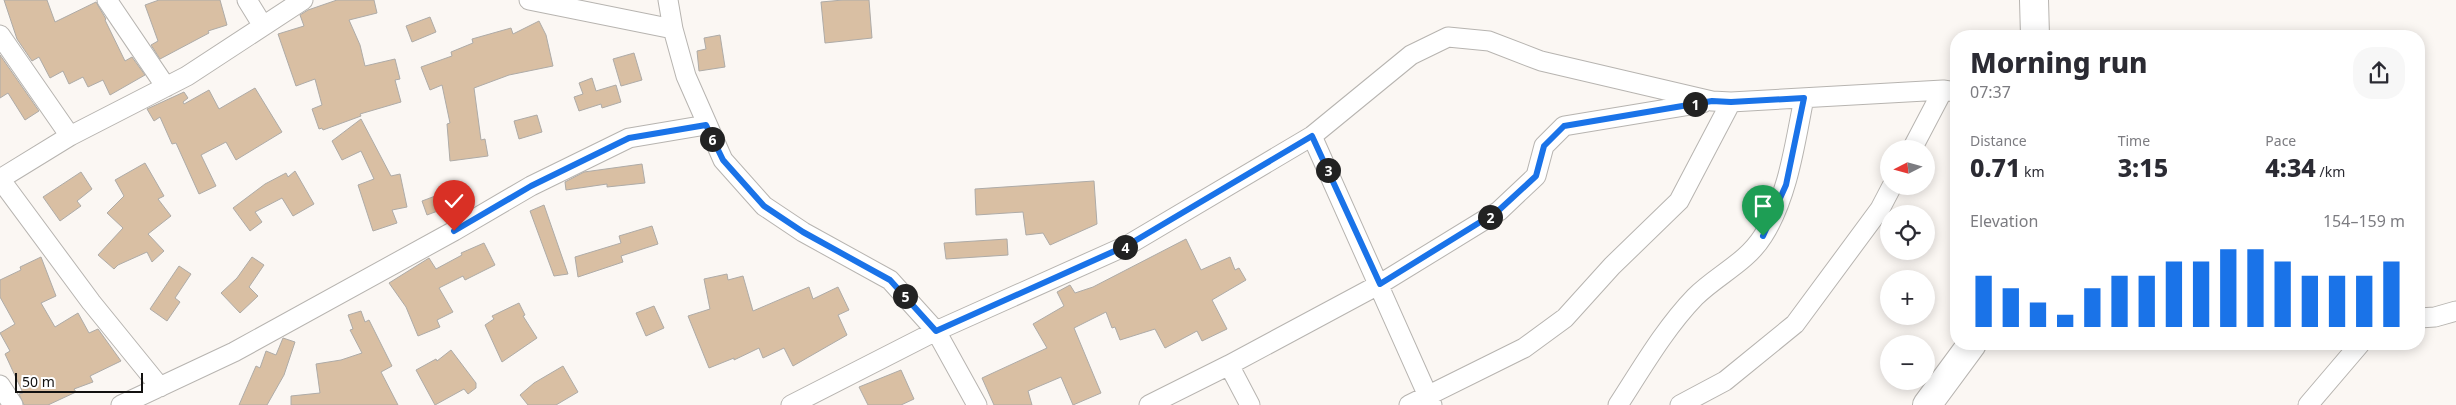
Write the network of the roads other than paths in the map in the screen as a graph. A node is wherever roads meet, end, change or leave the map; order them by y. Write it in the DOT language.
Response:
graph roads {
  1 [pos="107,0"];
  2 [pos="247,0"];
  3 [pos="303,0"];
  4 [pos="529,0"];
  5 [pos="668,0"];
  6 [pos="2034,0"];
  7 [pos="263,26"];
  8 [pos="673,29"];
  9 [pos="2035,30"];
  10 [pos="0,36"];
  11 [pos="166,87"];
  12 [pos="1949,91"];
  13 [pos="1804,98"];
  14 [pos="1712,101"];
  15 [pos="1731,102"];
  16 [pos="706,125"];
  17 [pos="70,136"];
  18 [pos="1312,136"];
  19 [pos="1918,140"];
  20 [pos="1887,195"];
  21 [pos="1380,284"];
  22 [pos="2456,311"];
  23 [pos="2425,318"];
  24 [pos="936,331"];
  25 [pos="1968,350"];
  26 [pos="2355,350"];
  27 [pos="1229,365"];
  28 [pos="0,385"];
  29 [pos="160,387"];
  30 [pos="1430,400"];
  31 [pos="13,405"];
  32 [pos="121,405"];
  33 [pos="791,405"];
  34 [pos="978,405"];
  35 [pos="1149,405"];
  36 [pos="1250,405"];
  37 [pos="1409,405"];
  38 [pos="1618,405"];
  39 [pos="1680,405"];
  40 [pos="1927,405"];
  41 [pos="2308,405"];
  1 -- 11 [label="street"];
  2 -- 7 [label="street"];
  3 -- 7 [label="street"];
  4 -- 8 [label="street"];
  5 -- 8 [label="street"];
  6 -- 9 [label="street"];
  7 -- 11 [label="street"];
  8 -- 16 [label="street"];
  10 -- 17 [label="street"];
  11 -- 17 [label="street"];
  12 -- 13 [label="street"];
  12 -- 19 [label="street"];
  13 -- 15 [label="street"];
  13 -- 38 [label="street"];
  14 -- 15 [label="street"];
  14 -- 18 [label="street"];
  14 -- 21 [label="street"];
  15 -- 30 [label="street"];
  16 -- 24 [label="street"];
  16 -- 29 [label="street"];
  17 -- 29 [label="street"];
  18 -- 21 [label="street"];
  18 -- 24 [label="street"];
  20 -- 39 [label="street"];
  21 -- 27 [label="street"];
  21 -- 30 [label="street"];
  22 -- 23 [label="street"];
  24 -- 33 [label="street"];
  24 -- 34 [label="street"];
  25 -- 40 [label="street"];
  26 -- 41 [label="street"];
  27 -- 35 [label="street"];
  27 -- 36 [label="street"];
  28 -- 31 [label="street"];
  29 -- 32 [label="street"];
  30 -- 37 [label="street"];
}
